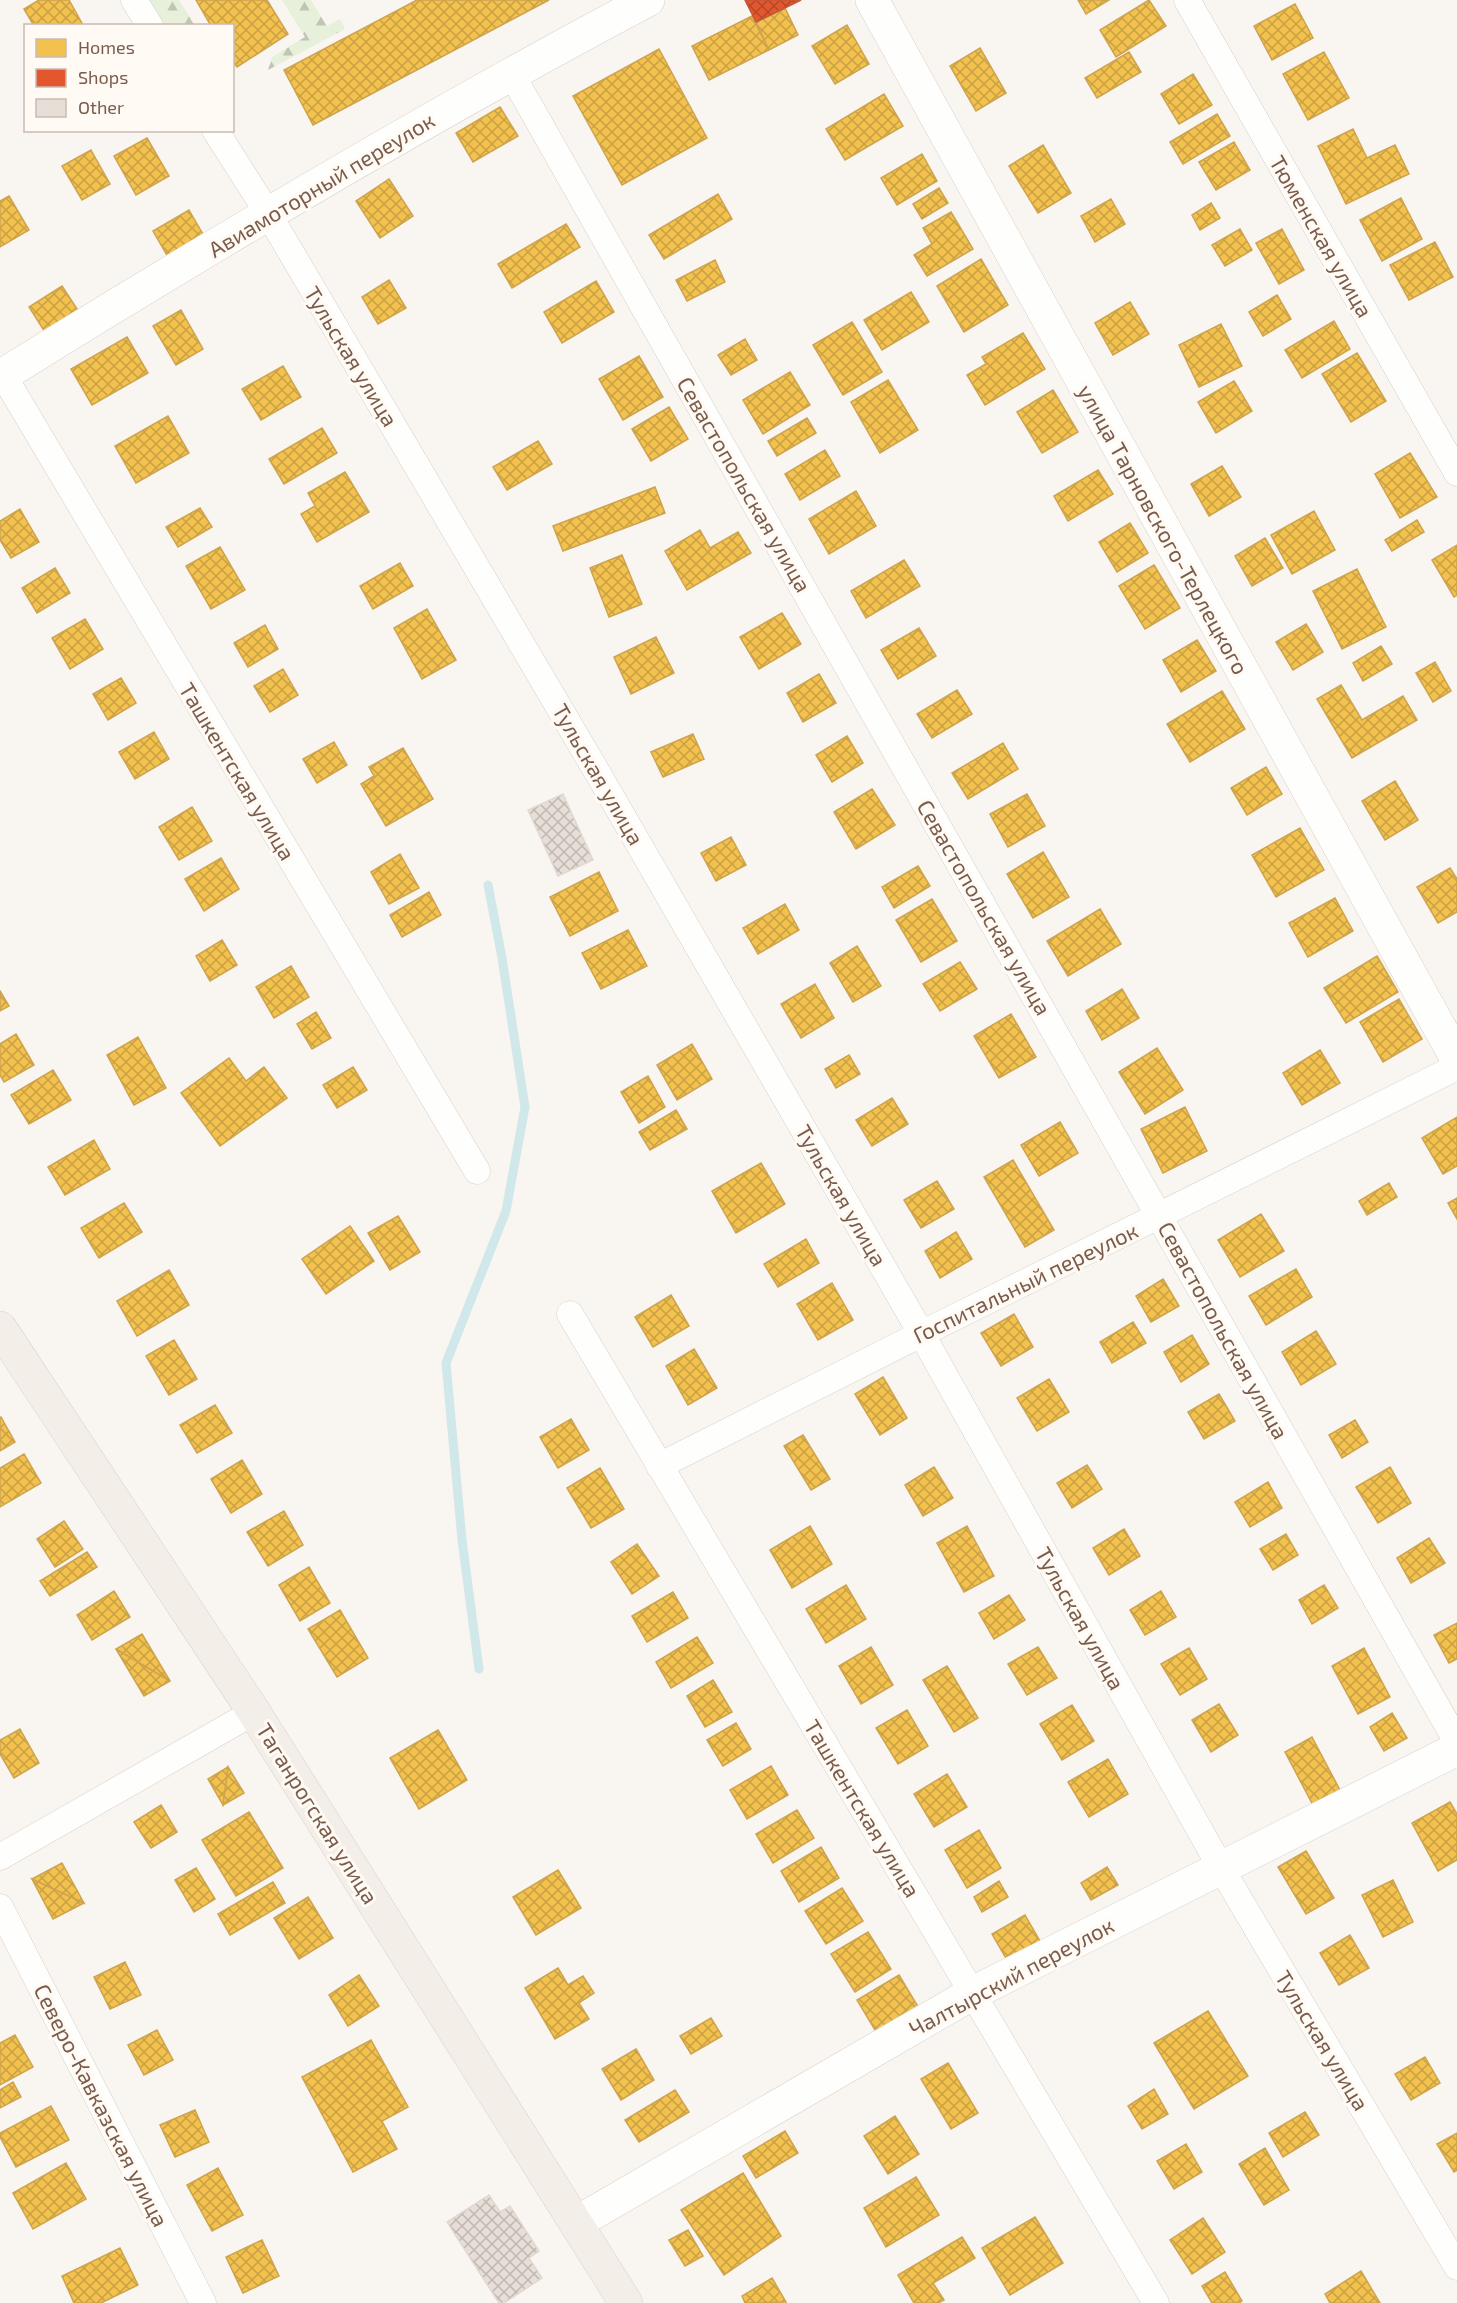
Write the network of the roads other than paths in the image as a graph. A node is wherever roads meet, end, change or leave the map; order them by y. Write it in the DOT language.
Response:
graph roads {
  1 [pos="134,0"];
  2 [pos="648,0"];
  3 [pos="872,0"];
  4 [pos="1187,0"];
  5 [pos="149,24"];
  6 [pos="511,73"];
  7 [pos="216,132"];
  8 [pos="269,215"];
  9 [pos="1,374"];
  10 [pos="1457,473"];
  11 [pos="1457,1059"];
  12 [pos="1457,1067"];
  13 [pos="477,1171"];
  14 [pos="1160,1216"];
  15 [pos="570,1314"];
  16 [pos="0,1328"];
  17 [pos="921,1333"];
  18 [pos="659,1466"];
  19 [pos="254,1712"];
  20 [pos="1457,1742"];
  21 [pos="1457,1749"];
  22 [pos="0,1857"];
  23 [pos="1221,1868"];
  24 [pos="0,1907"];
  25 [pos="973,1993"];
  26 [pos="576,2223"];
  27 [pos="1457,2267"];
  28 [pos="203,2303"];
  29 [pos="626,2303"];
  30 [pos="1156,2303"];
  1 -- 5 [label="street"];
  2 -- 6 [label="street, Авиамоторный переулок"];
  3 -- 11 [label="street, улица Тарновского-Терлецкого"];
  4 -- 10 [label="street, Тюменская улица"];
  6 -- 8 [label="street, Авиамоторный переулок"];
  6 -- 14 [label="street, Севастопольская улица"];
  7 -- 8 [label="street, Тульская улица"];
  8 -- 9 [label="street, Авиамоторный переулок"];
  8 -- 17 [label="street, Тульская улица"];
  9 -- 13 [label="street, Ташкентская улица"];
  12 -- 14 [label="street, Госпитальный переулок"];
  14 -- 17 [label="street, Госпитальный переулок"];
  14 -- 20 [label="street, Севастопольская улица"];
  15 -- 18 [label="street, Ташкентская улица"];
  16 -- 19 [label="main road, Таганрогская улица"];
  17 -- 18 [label="street, Госпитальный переулок"];
  17 -- 23 [label="street, Тульская улица"];
  18 -- 25 [label="street, Ташкентская улица"];
  19 -- 22 [label="street"];
  19 -- 26 [label="main road, Таганрогская улица"];
  21 -- 23 [label="street, Чалтырский переулок"];
  23 -- 25 [label="street, Чалтырский переулок"];
  23 -- 27 [label="street, Тульская улица"];
  24 -- 28 [label="street, Северо-Кавказская улица"];
  25 -- 26 [label="street, Чалтырский переулок"];
  25 -- 30 [label="street, Ташкентская улица"];
  26 -- 29 [label="main road, Таганрогская улица"];
}
